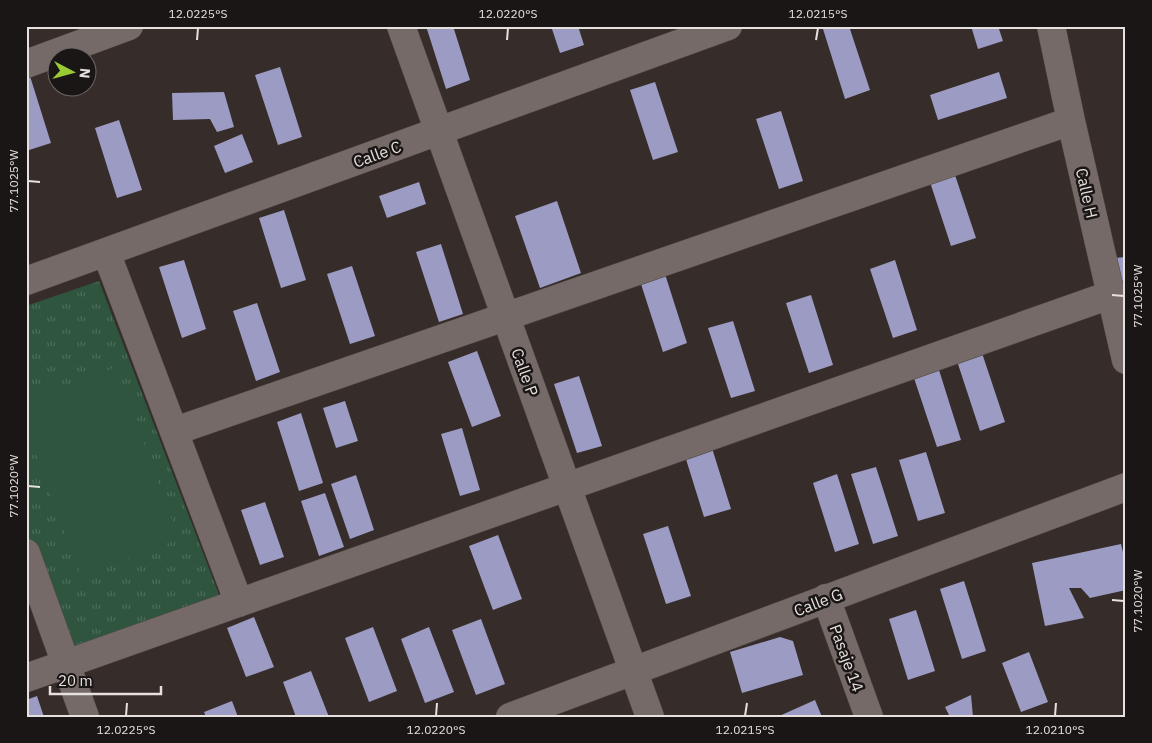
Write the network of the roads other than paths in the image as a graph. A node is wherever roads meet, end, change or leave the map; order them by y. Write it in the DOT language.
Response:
graph roads {
  1 [pos="129,26"];
  2 [pos="402,26"];
  3 [pos="728,26"];
  4 [pos="1052,26"];
  5 [pos="29,56"];
  6 [pos="1071,121"];
  7 [pos="439,131"];
  8 [pos="106,252"];
  9 [pos="26,281"];
  10 [pos="1110,295"];
  11 [pos="506,317"];
  12 [pos="1126,360"];
  13 [pos="175,431"];
  14 [pos="1126,486"];
  15 [pos="567,487"];
  16 [pos="26,553"];
  17 [pos="826,598"];
  18 [pos="239,603"];
  19 [pos="66,664"];
  20 [pos="633,671"];
  21 [pos="26,678"];
  22 [pos="85,717"];
  23 [pos="510,717"];
  24 [pos="650,717"];
  25 [pos="869,717"];
  1 -- 5 [label="street"];
  2 -- 7 [label="street, Calle P"];
  3 -- 7 [label="street, Calle C"];
  4 -- 6 [label="street, Calle H"];
  6 -- 10 [label="street, Calle H"];
  6 -- 11 [label="street"];
  7 -- 8 [label="street, Calle C"];
  7 -- 11 [label="street, Calle P"];
  8 -- 9 [label="street, Calle C"];
  8 -- 13 [label="street"];
  10 -- 12 [label="street, Calle H"];
  10 -- 15 [label="street"];
  11 -- 13 [label="street"];
  11 -- 15 [label="street, Calle P"];
  13 -- 18 [label="street"];
  14 -- 17 [label="street, Calle G"];
  15 -- 18 [label="street"];
  15 -- 20 [label="street, Calle P"];
  16 -- 19 [label="street"];
  17 -- 20 [label="street, Calle G"];
  17 -- 25 [label="street, Pasaje 14"];
  18 -- 19 [label="street"];
  19 -- 21 [label="street"];
  19 -- 22 [label="street"];
  20 -- 23 [label="street, Calle G"];
  20 -- 24 [label="street, Calle P"];
}
